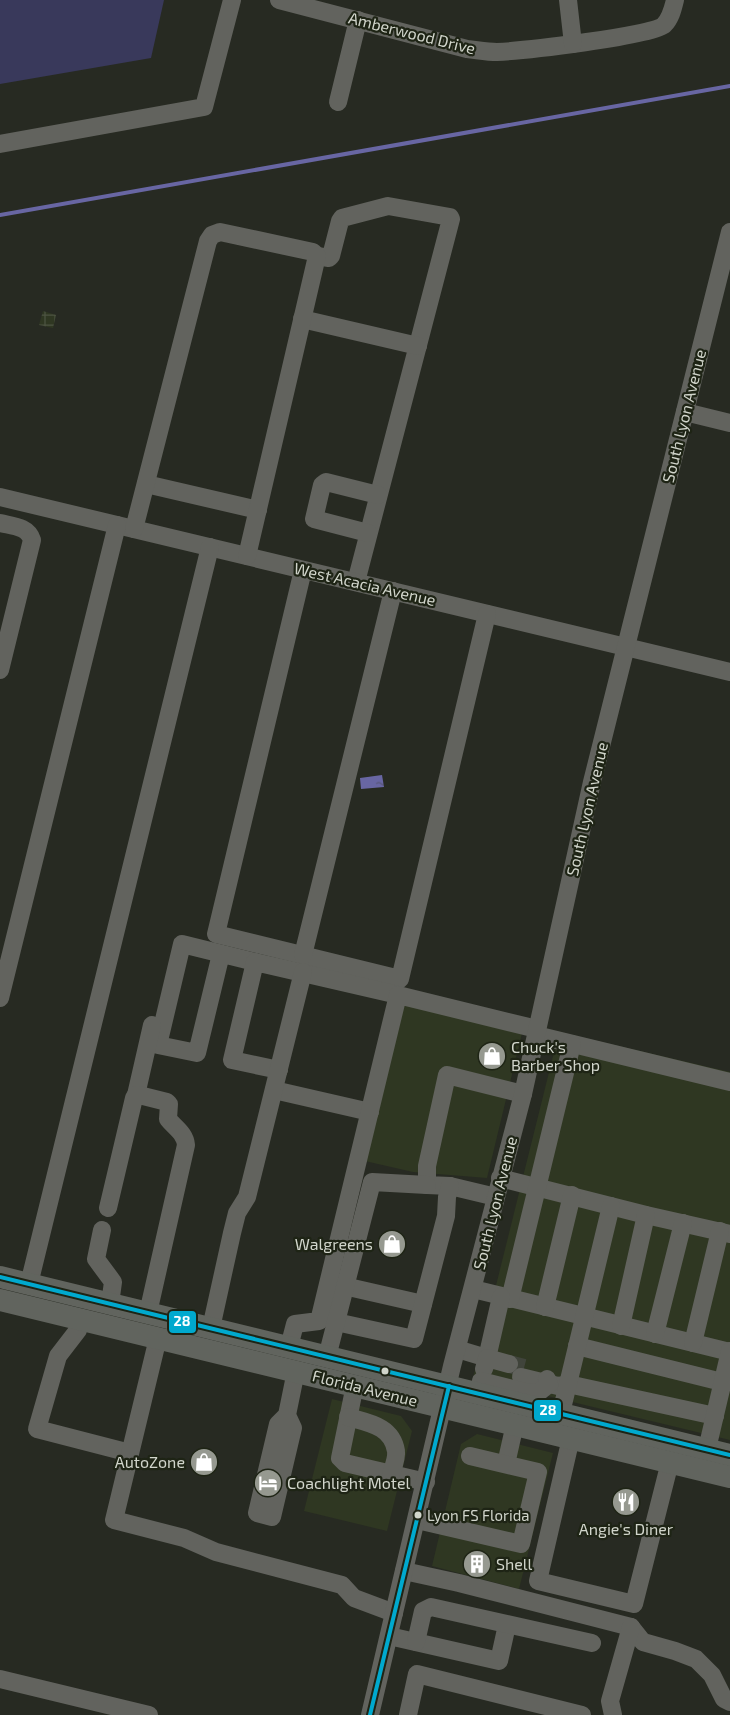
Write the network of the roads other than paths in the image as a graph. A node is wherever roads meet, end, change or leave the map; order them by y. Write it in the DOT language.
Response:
graph roads {
  1 [pos="232,0"];
  2 [pos="279,0"];
  3 [pos="568,0"];
  4 [pos="675,0"];
  5 [pos="358,20"];
  6 [pos="573,44"];
  7 [pos="338,102"];
  8 [pos="0,144"];
  9 [pos="730,232"];
  10 [pos="317,256"];
  11 [pos="723,292"];
  12 [pos="302,318"];
  13 [pos="418,346"];
  14 [pos="685,412"];
  15 [pos="730,423"];
  16 [pos="146,484"];
  17 [pos="378,495"];
  18 [pos="0,497"];
  19 [pos="258,510"];
  20 [pos="0,522"];
  21 [pos="117,525"];
  22 [pos="134,529"];
  23 [pos="368,533"];
  24 [pos="210,547"];
  25 [pos="247,556"];
  26 [pos="303,570"];
  27 [pos="356,582"];
  28 [pos="393,591"];
  29 [pos="487,614"];
  30 [pos="626,647"];
  31 [pos="0,670"];
  32 [pos="730,672"];
  33 [pos="182,944"];
  34 [pos="221,954"];
  35 [pos="255,962"];
  36 [pos="303,963"];
  37 [pos="398,994"];
  38 [pos="0,998"];
  39 [pos="536,1032"];
  40 [pos="572,1044"];
  41 [pos="279,1070"];
  42 [pos="730,1082"];
  43 [pos="274,1090"];
  44 [pos="523,1094"];
  45 [pos="136,1095"];
  46 [pos="370,1112"];
  47 [pos="500,1178"];
  48 [pos="427,1185"];
  49 [pos="450,1186"];
  50 [pos="536,1187"];
  51 [pos="572,1196"];
  52 [pos="496,1197"];
  53 [pos="611,1206"];
  54 [pos="108,1208"];
  55 [pos="646,1215"];
  56 [pos="683,1223"];
  57 [pos="102,1230"];
  58 [pos="725,1232"];
  59 [pos="0,1277"];
  60 [pos="29,1284"];
  61 [pos="344,1286"];
  62 [pos="0,1287"];
  63 [pos="473,1289"];
  64 [pos="506,1298"];
  65 [pos="0,1300"];
  66 [pos="110,1304"];
  67 [pos="423,1304"];
  68 [pos="545,1307"];
  69 [pos="467,1311"];
  70 [pos="148,1313"];
  71 [pos="584,1316"];
  72 [pos="496,1318"];
  73 [pos="81,1319"];
  74 [pos="336,1322"];
  75 [pos="621,1326"];
  76 [pos="211,1328"];
  77 [pos="656,1334"];
  78 [pos="158,1338"];
  79 [pos="692,1343"];
  80 [pos="577,1346"];
  81 [pos="288,1347"];
  82 [pos="457,1349"];
  83 [pos="730,1351"];
  84 [pos="327,1356"];
  85 [pos="296,1371"];
  86 [pos="482,1375"];
  87 [pos="722,1382"];
  88 [pos="549,1384"];
  89 [pos="568,1384"];
  90 [pos="355,1385"];
  91 [pos="446,1396"];
  92 [pos="560,1414"];
  93 [pos="287,1415"];
  94 [pos="715,1416"];
  95 [pos="348,1417"];
  96 [pos="515,1424"];
  97 [pos="571,1438"];
  98 [pos="707,1449"];
  99 [pos="130,1453"];
  100 [pos="730,1455"];
  101 [pos="470,1456"];
  102 [pos="670,1462"];
  103 [pos="506,1464"];
  104 [pos="391,1474"];
  105 [pos="730,1477"];
  106 [pos="426,1482"];
  107 [pos="417,1520"];
  108 [pos="404,1571"];
  109 [pos="394,1613"];
  110 [pos="508,1625"];
  111 [pos="630,1627"];
  112 [pos="389,1636"];
  113 [pos="416,1642"];
  114 [pos="592,1643"];
  115 [pos="712,1675"];
  116 [pos="730,1675"];
  117 [pos="0,1679"];
  118 [pos="730,1702"];
  119 [pos="609,1710"];
  120 [pos="148,1715"];
  121 [pos="370,1715"];
  122 [pos="408,1715"];
  123 [pos="582,1715"];
  1 -- 8 [label="street"];
  2 -- 5 [label="street, Amberwood Drive"];
  3 -- 6 [label="street"];
  4 -- 6 [label="street, Amberwood Drive"];
  5 -- 6 [label="street, Amberwood Drive"];
  5 -- 7 [label="street"];
  9 -- 11 [label="street, South Lyon Avenue"];
  10 -- 12 [label="street"];
  10 -- 13 [label="street"];
  10 -- 16 [label="street"];
  11 -- 14 [label="street, South Lyon Avenue"];
  12 -- 13 [label="street"];
  12 -- 19 [label="street"];
  13 -- 17 [label="street"];
  14 -- 15 [label="street"];
  14 -- 30 [label="street, South Lyon Avenue"];
  16 -- 19 [label="street"];
  16 -- 22 [label="street"];
  17 -- 23 [label="street"];
  17 -- 23 [label="street"];
  18 -- 21 [label="street, West Acacia Avenue"];
  19 -- 25 [label="street"];
  20 -- 31 [label="street"];
  21 -- 22 [label="street, West Acacia Avenue"];
  21 -- 38 [label="street"];
  22 -- 24 [label="street, West Acacia Avenue"];
  23 -- 27 [label="street"];
  24 -- 25 [label="street, West Acacia Avenue"];
  24 -- 60 [label="street"];
  25 -- 26 [label="street, West Acacia Avenue"];
  26 -- 27 [label="street, West Acacia Avenue"];
  26 -- 36 [label="street"];
  27 -- 28 [label="street, West Acacia Avenue"];
  28 -- 29 [label="street, West Acacia Avenue"];
  28 -- 36 [label="street"];
  29 -- 30 [label="street, West Acacia Avenue"];
  29 -- 36 [label="street"];
  30 -- 32 [label="street, West Acacia Avenue"];
  30 -- 39 [label="street, South Lyon Avenue"];
  33 -- 34 [label="street"];
  33 -- 34 [label="street"];
  33 -- 45 [label="street"];
  34 -- 35 [label="street"];
  35 -- 36 [label="street"];
  35 -- 41 [label="street"];
  36 -- 37 [label="street"];
  36 -- 41 [label="street"];
  37 -- 39 [label="street"];
  37 -- 46 [label="street"];
  39 -- 40 [label="street"];
  39 -- 44 [label="street, South Lyon Avenue"];
  40 -- 42 [label="street"];
  40 -- 50 [label="street"];
  41 -- 43 [label="street"];
  43 -- 46 [label="street"];
  43 -- 76 [label="street"];
  44 -- 47 [label="street, South Lyon Avenue"];
  44 -- 48 [label="street"];
  45 -- 54 [label="street"];
  45 -- 70 [label="street"];
  46 -- 81 [label="street"];
  47 -- 50 [label="street"];
  47 -- 52 [label="street, South Lyon Avenue"];
  48 -- 49 [label="street"];
  48 -- 61 [label="street"];
  49 -- 52 [label="street"];
  49 -- 67 [label="street"];
  50 -- 51 [label="street"];
  50 -- 64 [label="street"];
  51 -- 53 [label="street"];
  51 -- 68 [label="street"];
  52 -- 63 [label="street, South Lyon Avenue"];
  53 -- 55 [label="street"];
  53 -- 71 [label="street"];
  55 -- 56 [label="street"];
  55 -- 75 [label="street"];
  56 -- 58 [label="street"];
  56 -- 77 [label="street"];
  57 -- 66 [label="street"];
  58 -- 79 [label="street"];
  59 -- 60 [label="main road, Florida Avenue"];
  60 -- 66 [label="main road, Florida Avenue"];
  61 -- 67 [label="street"];
  61 -- 74 [label="street"];
  62 -- 70 [label="main road"];
  63 -- 64 [label="street"];
  63 -- 69 [label="street, South Lyon Avenue"];
  64 -- 68 [label="street"];
  64 -- 72 [label="street"];
  65 -- 73 [label="main road, Florida Avenue"];
  66 -- 70 [label="main road, Florida Avenue"];
  67 -- 74 [label="street"];
  68 -- 71 [label="street"];
  69 -- 72 [label="street"];
  69 -- 82 [label="street, South Lyon Avenue"];
  70 -- 76 [label="main road, Florida Avenue"];
  71 -- 75 [label="street"];
  71 -- 80 [label="street"];
  72 -- 86 [label="street"];
  73 -- 78 [label="main road, Florida Avenue"];
  73 -- 99 [label="street"];
  74 -- 84 [label="street"];
  75 -- 77 [label="street"];
  76 -- 81 [label="main road, Florida Avenue"];
  77 -- 79 [label="street"];
  78 -- 85 [label="main road, Florida Avenue"];
  78 -- 99 [label="street"];
  79 -- 83 [label="street"];
  80 -- 87 [label="street"];
  80 -- 89 [label="street"];
  81 -- 84 [label="main road, Florida Avenue"];
  82 -- 86 [label="street"];
  82 -- 91 [label="street, South Lyon Avenue"];
  83 -- 87 [label="street"];
  84 -- 91 [label="main road, Florida Avenue"];
  85 -- 90 [label="main road, Florida Avenue"];
  85 -- 93 [label="street"];
  86 -- 88 [label="street"];
  86 -- 88 [label="street"];
  86 -- 91 [label="main road, Florida Avenue"];
  86 -- 92 [label="main road, Florida Avenue"];
  87 -- 94 [label="street"];
  88 -- 89 [label="street"];
  89 -- 92 [label="street"];
  89 -- 94 [label="street"];
  90 -- 91 [label="main road, Florida Avenue"];
  90 -- 95 [label="street"];
  91 -- 96 [label="main road, Florida Avenue"];
  91 -- 106 [label="street, South Lyon Avenue"];
  92 -- 98 [label="main road, Florida Avenue"];
  93 -- 93 [label="street"];
  94 -- 98 [label="street"];
  95 -- 104 [label="street"];
  95 -- 104 [label="street"];
  96 -- 97 [label="main road, Florida Avenue"];
  96 -- 103 [label="street"];
  97 -- 102 [label="main road, Florida Avenue"];
  97 -- 102 [label="street"];
  98 -- 100 [label="main road, Florida Avenue"];
  99 -- 109 [label="street"];
  101 -- 103 [label="street"];
  102 -- 105 [label="main road, Florida Avenue"];
  103 -- 107 [label="street"];
  104 -- 106 [label="street"];
  106 -- 107 [label="street, South Lyon Avenue"];
  107 -- 108 [label="street, South Lyon Avenue"];
  108 -- 109 [label="street, South Lyon Avenue"];
  108 -- 111 [label="street"];
  109 -- 112 [label="street, South Lyon Avenue"];
  110 -- 113 [label="street"];
  110 -- 113 [label="street"];
  110 -- 114 [label="street"];
  111 -- 115 [label="street"];
  111 -- 119 [label="street"];
  112 -- 113 [label="street"];
  112 -- 121 [label="street, South Lyon Avenue"];
  115 -- 116 [label="street"];
  115 -- 118 [label="street"];
  117 -- 120 [label="street"];
  122 -- 123 [label="street"];
}
